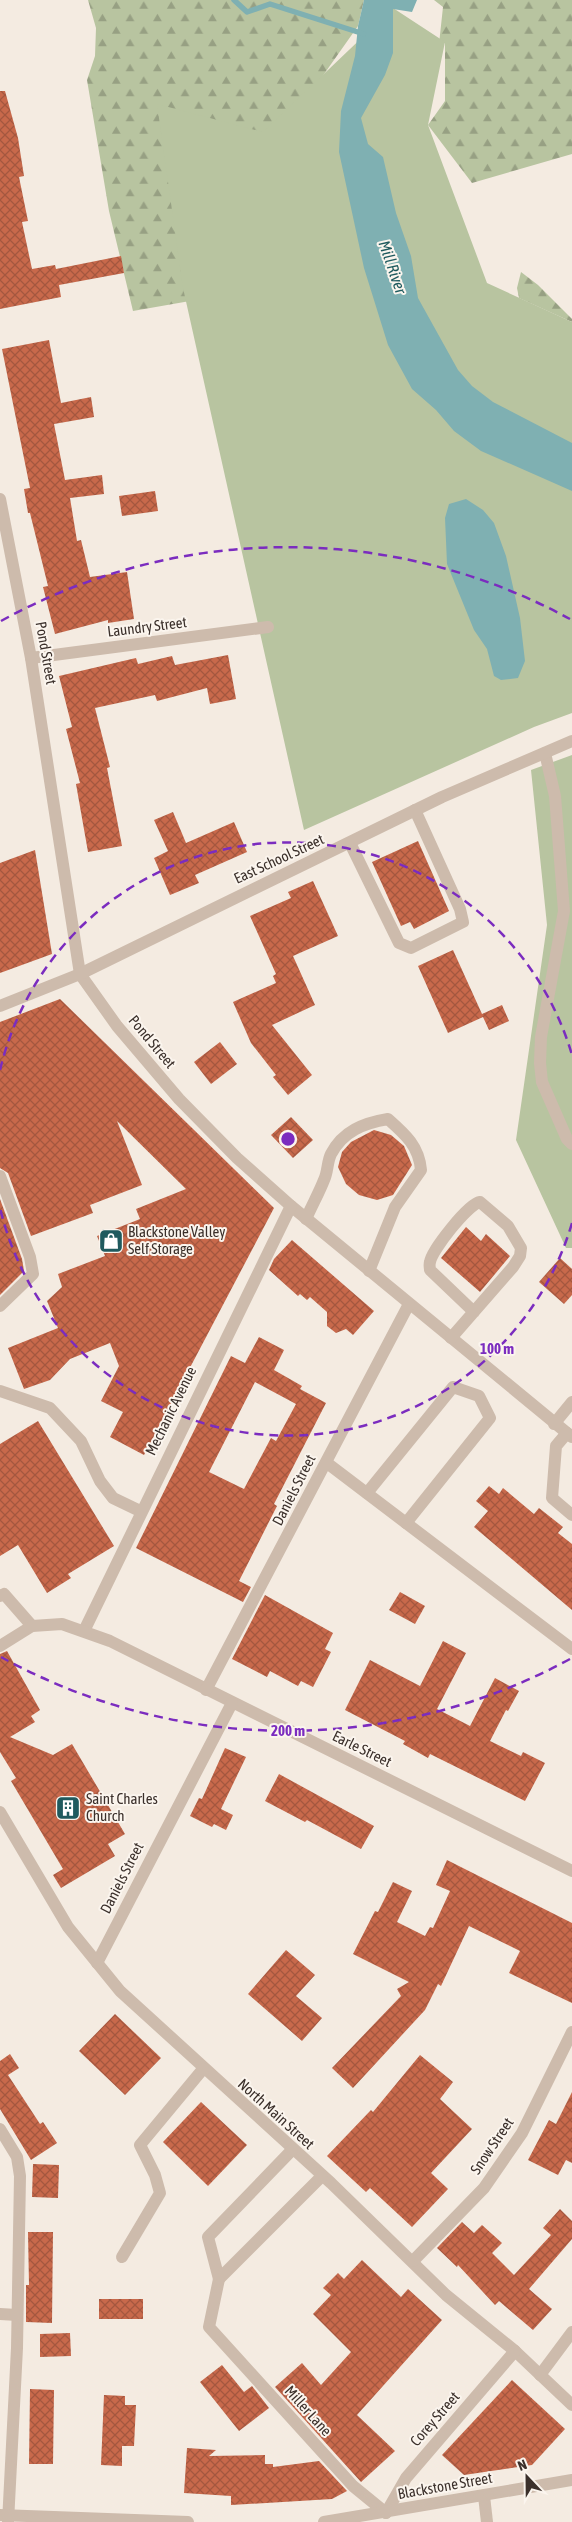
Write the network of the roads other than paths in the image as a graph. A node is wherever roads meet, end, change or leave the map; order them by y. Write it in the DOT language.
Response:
graph roads {
  1 [pos="0,499"];
  2 [pos="268,627"];
  3 [pos="30,658"];
  4 [pos="572,741"];
  5 [pos="545,753"];
  6 [pos="415,810"];
  7 [pos="350,843"];
  8 [pos="80,974"];
  9 [pos="0,1006"];
  10 [pos="572,1144"];
  11 [pos="0,1176"];
  12 [pos="291,1206"];
  13 [pos="306,1218"];
  14 [pos="369,1270"];
  15 [pos="409,1304"];
  16 [pos="0,1306"];
  17 [pos="474,1312"];
  18 [pos="451,1338"];
  19 [pos="0,1391"];
  20 [pos="572,1402"];
  21 [pos="554,1424"];
  22 [pos="570,1435"];
  23 [pos="327,1463"];
  24 [pos="367,1493"];
  25 [pos="140,1511"];
  26 [pos="572,1515"];
  27 [pos="406,1523"];
  28 [pos="0,1596"];
  29 [pos="32,1626"];
  30 [pos="84,1631"];
  31 [pos="0,1646"];
  32 [pos="572,1649"];
  33 [pos="206,1690"];
  34 [pos="232,1703"];
  35 [pos="0,1812"];
  36 [pos="572,1871"];
  37 [pos="97,1963"];
  38 [pos="572,2032"];
  39 [pos="568,2051"];
  40 [pos="202,2068"];
  41 [pos="1,2132"];
  42 [pos="292,2150"];
  43 [pos="322,2176"];
  44 [pos="122,2257"];
  45 [pos="413,2261"];
  46 [pos="219,2279"];
  47 [pos="0,2314"];
  48 [pos="17,2315"];
  49 [pos="572,2332"];
  50 [pos="515,2351"];
  51 [pos="540,2375"];
  52 [pos="572,2405"];
  53 [pos="572,2480"];
  54 [pos="484,2496"];
  55 [pos="386,2513"];
  56 [pos="6,2517"];
  57 [pos="188,2522"];
  58 [pos="324,2522"];
  59 [pos="487,2522"];
  1 -- 3 [label="street, Pond Street"];
  2 -- 3 [label="street, Laundry Street"];
  3 -- 8 [label="street, Pond Street"];
  4 -- 5 [label="street, East School Street"];
  5 -- 6 [label="street, East School Street"];
  5 -- 10 [label="street"];
  6 -- 7 [label="street, East School Street"];
  6 -- 7 [label="street"];
  7 -- 8 [label="street, East School Street"];
  8 -- 9 [label="street, East School Street"];
  8 -- 12 [label="street, Pond Street"];
  11 -- 16 [label="street"];
  12 -- 13 [label="street, Pond Street"];
  12 -- 25 [label="street, Mechanic Avenue"];
  13 -- 14 [label="street, Pond Street"];
  13 -- 14 [label="street"];
  14 -- 15 [label="street, Pond Street"];
  15 -- 18 [label="street, Pond Street"];
  15 -- 23 [label="street, Daniels Street"];
  17 -- 17 [label="street"];
  17 -- 18 [label="street"];
  18 -- 21 [label="street, Pond Street"];
  19 -- 25 [label="street"];
  20 -- 21 [label="street"];
  21 -- 22 [label="street, Pond Street"];
  22 -- 26 [label="street"];
  23 -- 24 [label="street"];
  23 -- 33 [label="street, Daniels Street"];
  24 -- 27 [label="street"];
  24 -- 27 [label="street"];
  25 -- 30 [label="street, Mechanic Avenue"];
  27 -- 32 [label="street"];
  28 -- 29 [label="street"];
  29 -- 30 [label="street, Earle Street"];
  29 -- 31 [label="street"];
  30 -- 33 [label="street, Earle Street"];
  33 -- 34 [label="street, Earle Street"];
  34 -- 36 [label="street, Earle Street"];
  34 -- 37 [label="street, Daniels Street"];
  35 -- 37 [label="street, North Main Street"];
  37 -- 40 [label="street, North Main Street"];
  38 -- 39 [label="street, Snow Street"];
  39 -- 45 [label="street, Snow Street"];
  40 -- 42 [label="street, North Main Street"];
  40 -- 44 [label="street"];
  41 -- 48 [label="street"];
  42 -- 43 [label="street, North Main Street"];
  42 -- 46 [label="street"];
  43 -- 45 [label="street, North Main Street"];
  43 -- 46 [label="street"];
  45 -- 50 [label="street, North Main Street"];
  46 -- 55 [label="street, Miller Lane"];
  47 -- 48 [label="street"];
  48 -- 56 [label="street"];
  49 -- 51 [label="street"];
  50 -- 51 [label="street, North Main Street"];
  50 -- 55 [label="street, Corey Street"];
  51 -- 52 [label="street, North Main Street"];
  53 -- 54 [label="street, Blackstone Street"];
  54 -- 55 [label="street, Blackstone Street"];
  54 -- 59 [label="street"];
  55 -- 58 [label="street, Blackstone Street"];
  56 -- 57 [label="street"];
}
